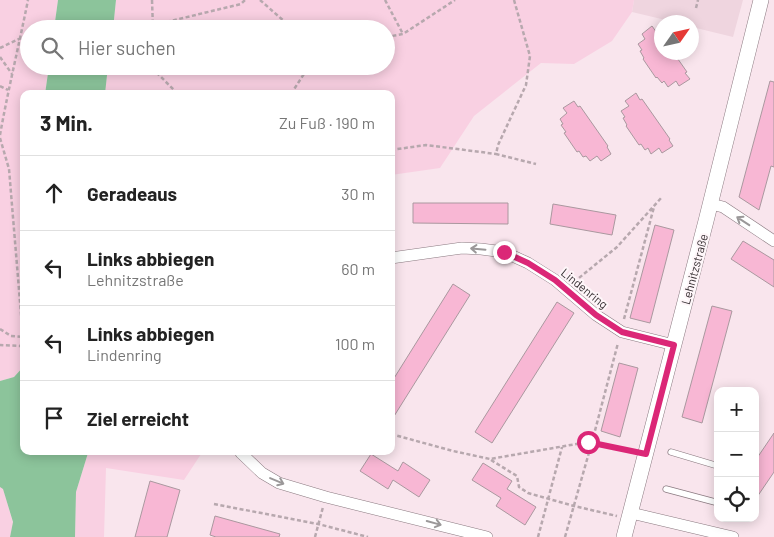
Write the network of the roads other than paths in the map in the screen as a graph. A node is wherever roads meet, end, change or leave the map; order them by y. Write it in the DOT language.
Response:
graph roads {
  1 [pos="761,0"];
  2 [pos="711,204"];
  3 [pos="774,240"];
  4 [pos="395,257"];
  5 [pos="674,345"];
  6 [pos="671,452"];
  7 [pos="243,455"];
  8 [pos="714,465"];
  9 [pos="666,489"];
  10 [pos="714,502"];
  11 [pos="625,515"];
  12 [pos="487,537"];
  13 [pos="624,537"];
  14 [pos="733,537"];
  1 -- 2 [label="main road, Lehnitzstraße"];
  3 -- 2 [label="street, one-way"];
  2 -- 5 [label="main road, Lehnitzstraße"];
  5 -- 4 [label="street, Lindenring, one-way"];
  5 -- 11 [label="main road, Lehnitzstraße"];
  6 -- 8 [label="lane"];
  7 -- 12 [label="street, one-way"];
  9 -- 10 [label="lane"];
  11 -- 13 [label="main road, Lehnitzstraße"];
  11 -- 14 [label="street"];
}
